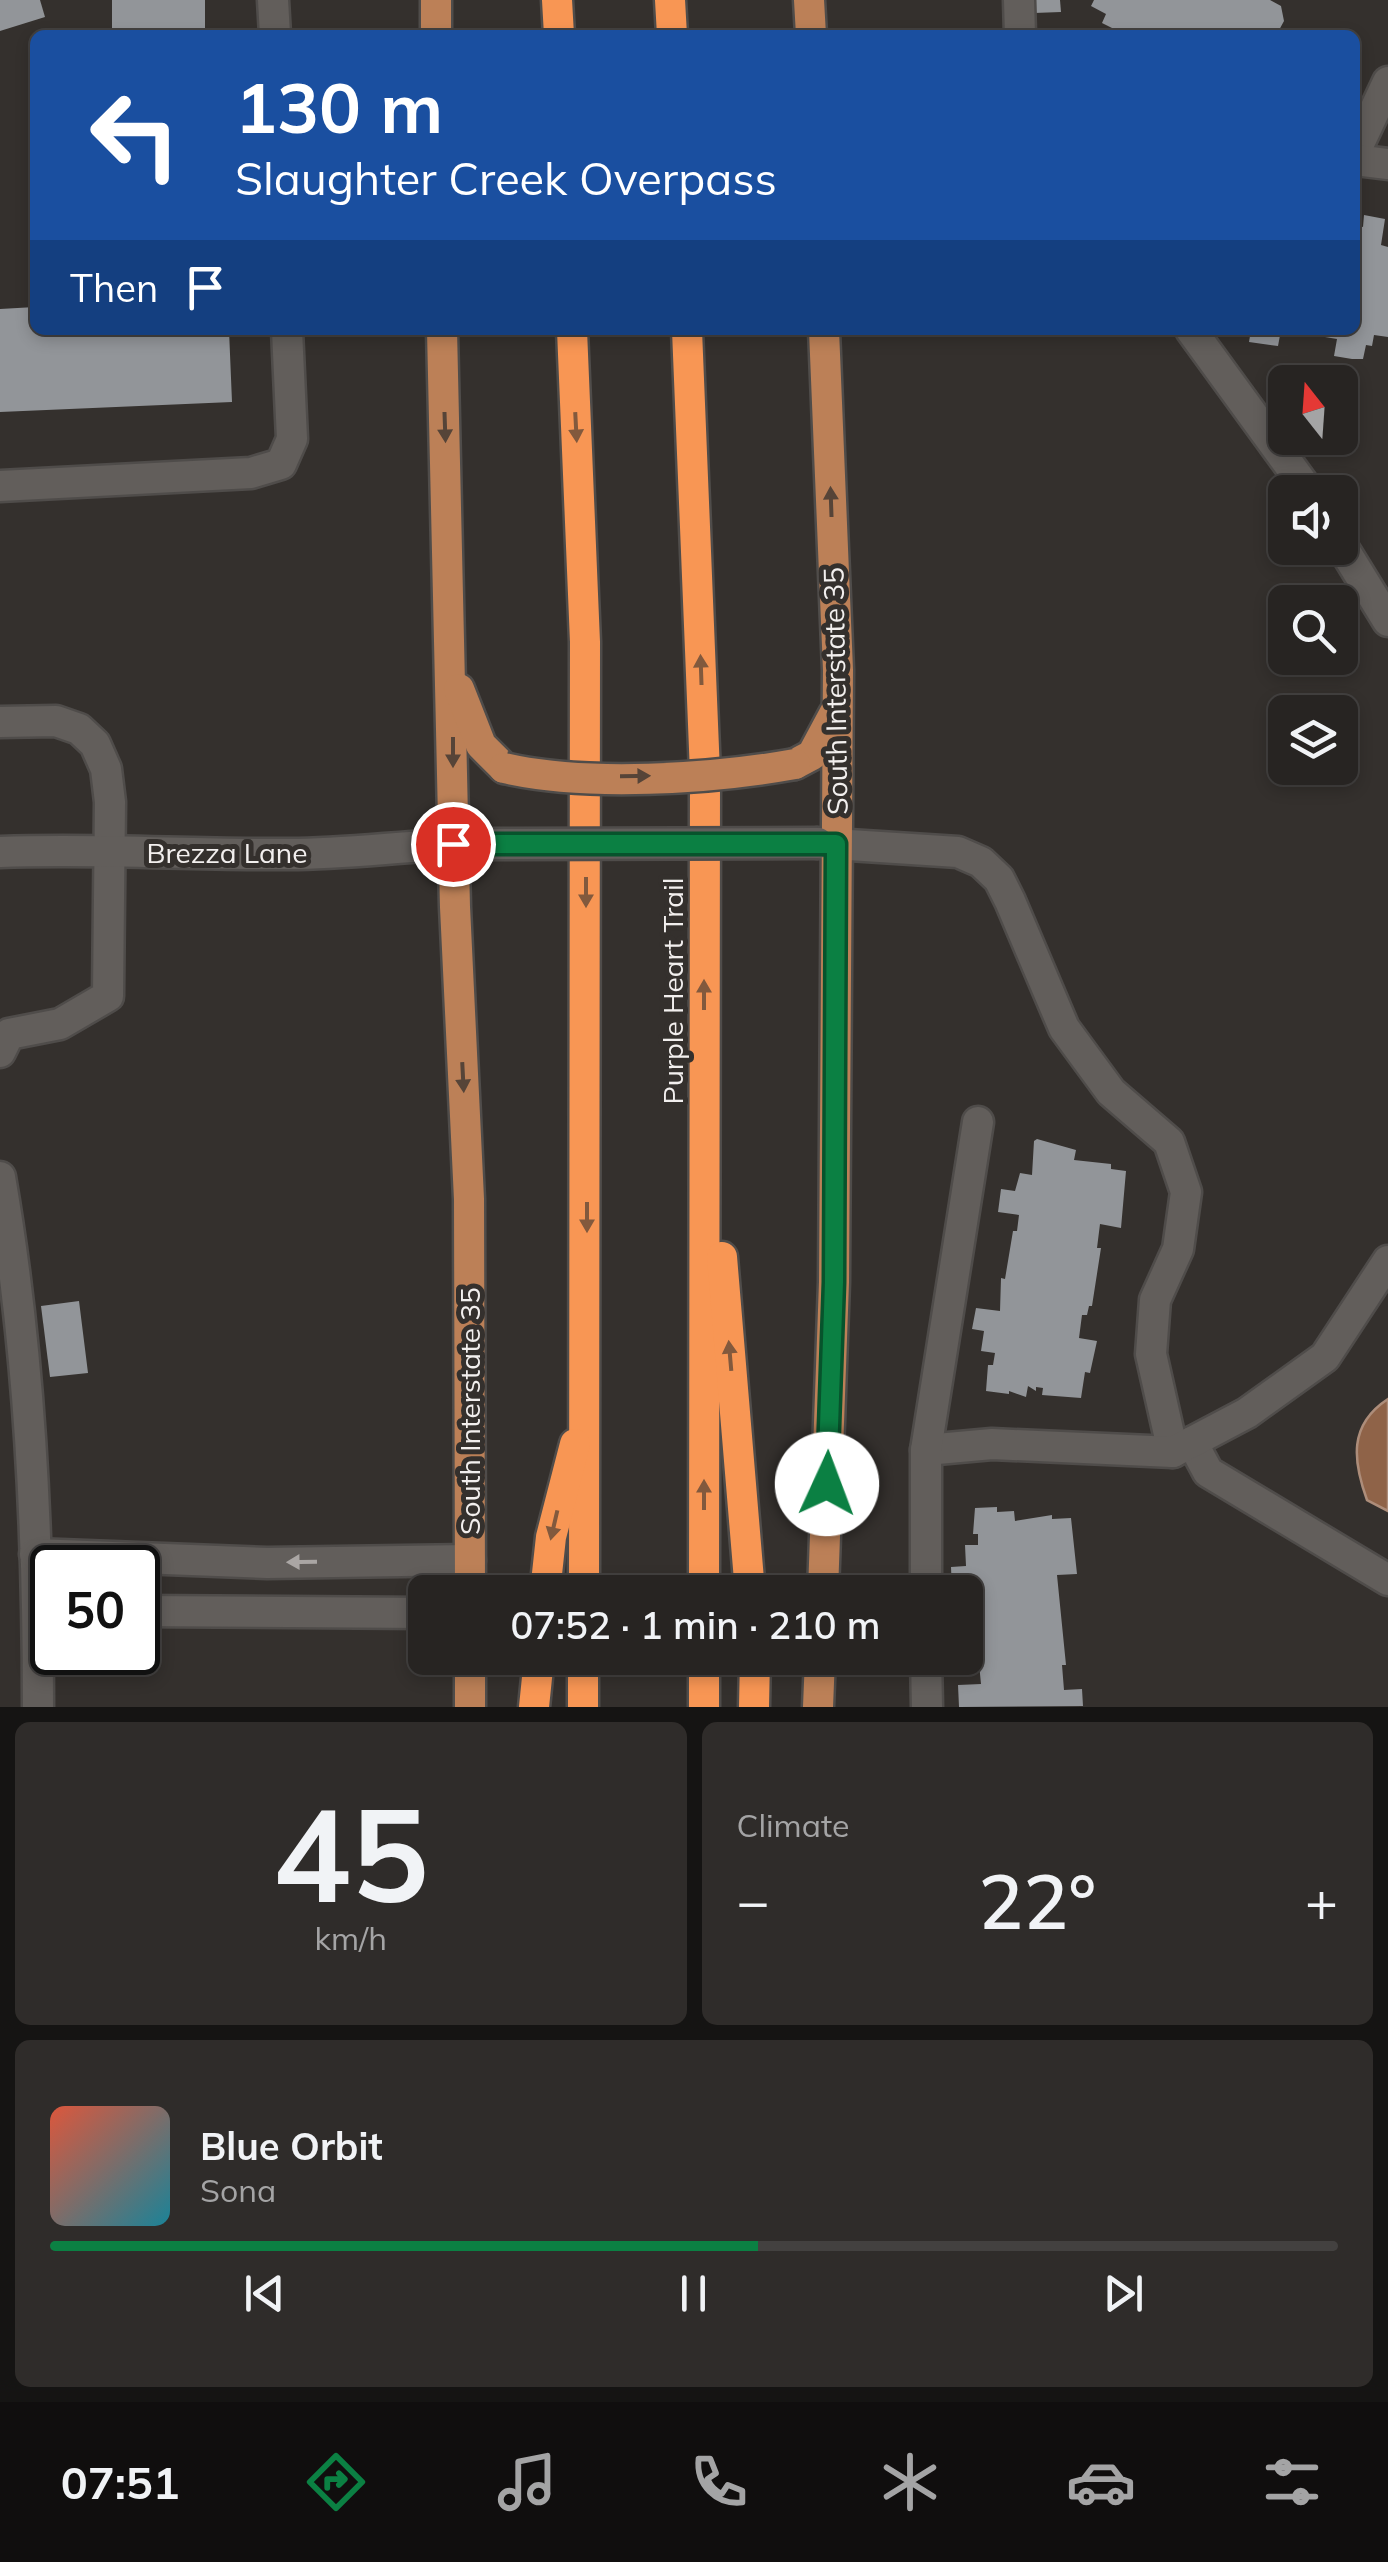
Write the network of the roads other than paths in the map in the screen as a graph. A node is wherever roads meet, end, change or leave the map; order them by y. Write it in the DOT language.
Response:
graph roads {
  1 [pos="274,0"];
  2 [pos="436,0"];
  3 [pos="557,0"];
  4 [pos="670,0"];
  5 [pos="809,0"];
  6 [pos="1019,0"];
  7 [pos="275,30"];
  8 [pos="436,30"];
  9 [pos="558,30"];
  10 [pos="672,30"];
  11 [pos="811,30"];
  12 [pos="1020,30"];
  13 [pos="1388,82"];
  14 [pos="1360,141"];
  15 [pos="1360,161"];
  16 [pos="1388,164"];
  17 [pos="287,335"];
  18 [pos="442,335"];
  19 [pos="572,335"];
  20 [pos="687,335"];
  21 [pos="824,335"];
  22 [pos="1196,335"];
  23 [pos="1296,475"];
  24 [pos="0,486"];
  25 [pos="1353,565"];
  26 [pos="1388,621"];
  27 [pos="838,670"];
  28 [pos="452,672"];
  29 [pos="0,722"];
  30 [pos="453,844"];
  31 [pos="827,844"];
  32 [pos="109,851"];
  33 [pos="0,852"];
  34 [pos="0,1052"];
  35 [pos="704,1052"];
  36 [pos="978,1122"];
  37 [pos="0,1177"];
  38 [pos="1388,1262"];
  39 [pos="586,1397"];
  40 [pos="1182,1447"];
  41 [pos="926,1450"];
  42 [pos="35,1545"];
  43 [pos="160,1558"];
  44 [pos="470,1560"];
  45 [pos="350,1562"];
  46 [pos="470,1575"];
  47 [pos="547,1575"];
  48 [pos="584,1575"];
  49 [pos="704,1575"];
  50 [pos="749,1575"];
  51 [pos="824,1575"];
  52 [pos="926,1575"];
  53 [pos="1388,1580"];
  54 [pos="160,1611"];
  55 [pos="352,1612"];
  56 [pos="408,1613"];
  57 [pos="40,1675"];
  58 [pos="470,1675"];
  59 [pos="537,1675"];
  60 [pos="583,1675"];
  61 [pos="704,1675"];
  62 [pos="754,1675"];
  63 [pos="819,1675"];
  64 [pos="926,1675"];
  65 [pos="38,1707"];
  66 [pos="470,1707"];
  67 [pos="534,1707"];
  68 [pos="582,1707"];
  69 [pos="704,1707"];
  70 [pos="754,1707"];
  71 [pos="818,1707"];
  72 [pos="927,1707"];
  1 -- 7 [label="street"];
  2 -- 8 [label="main road"];
  3 -- 9 [label="highway"];
  4 -- 10 [label="highway"];
  5 -- 11 [label="main road"];
  6 -- 12 [label="street"];
  13 -- 14 [label="street"];
  15 -- 16 [label="street"];
  17 -- 24 [label="street"];
  18 -- 28 [label="main road, South Interstate 35, one-way"];
  19 -- 39 [label="highway, one-way"];
  35 -- 20 [label="highway, Purple Heart Trail, one-way"];
  27 -- 21 [label="main road, South Interstate 35, one-way"];
  22 -- 23 [label="street"];
  25 -- 26 [label="street"];
  28 -- 27 [label="main road, one-way, bridge"];
  27 -- 31 [label="main road, South Interstate 35"];
  28 -- 30 [label="main road, South Interstate 35, one-way"];
  29 -- 32 [label="street"];
  30 -- 31 [label="street, Brezza Lane, bridge"];
  30 -- 32 [label="street, Brezza Lane"];
  30 -- 44 [label="main road, South Interstate 35, one-way"];
  31 -- 40 [label="street, Brezza Lane"];
  31 -- 51 [label="main road, South Interstate 35"];
  32 -- 33 [label="street, Brezza Lane"];
  32 -- 34 [label="street"];
  49 -- 35 [label="highway, Purple Heart Trail, one-way"];
  50 -- 35 [label="highway, one-way"];
  36 -- 41 [label="street"];
  37 -- 42 [label="street"];
  38 -- 40 [label="street"];
  39 -- 47 [label="highway, one-way"];
  39 -- 48 [label="highway"];
  40 -- 41 [label="street"];
  40 -- 53 [label="street"];
  41 -- 52 [label="street"];
  45 -- 43 [label="street, one-way"];
  44 -- 45 [label="street"];
  44 -- 46 [label="main road, South Interstate 35"];
  45 -- 55 [label="street"];
  54 -- 55 [label="street"];
  55 -- 56 [label="street"];
  57 -- 65 [label="street"];
  58 -- 66 [label="main road"];
  59 -- 67 [label="highway"];
  60 -- 68 [label="highway"];
  61 -- 69 [label="highway"];
  62 -- 70 [label="highway"];
  63 -- 71 [label="main road"];
  64 -- 72 [label="street"];
}
